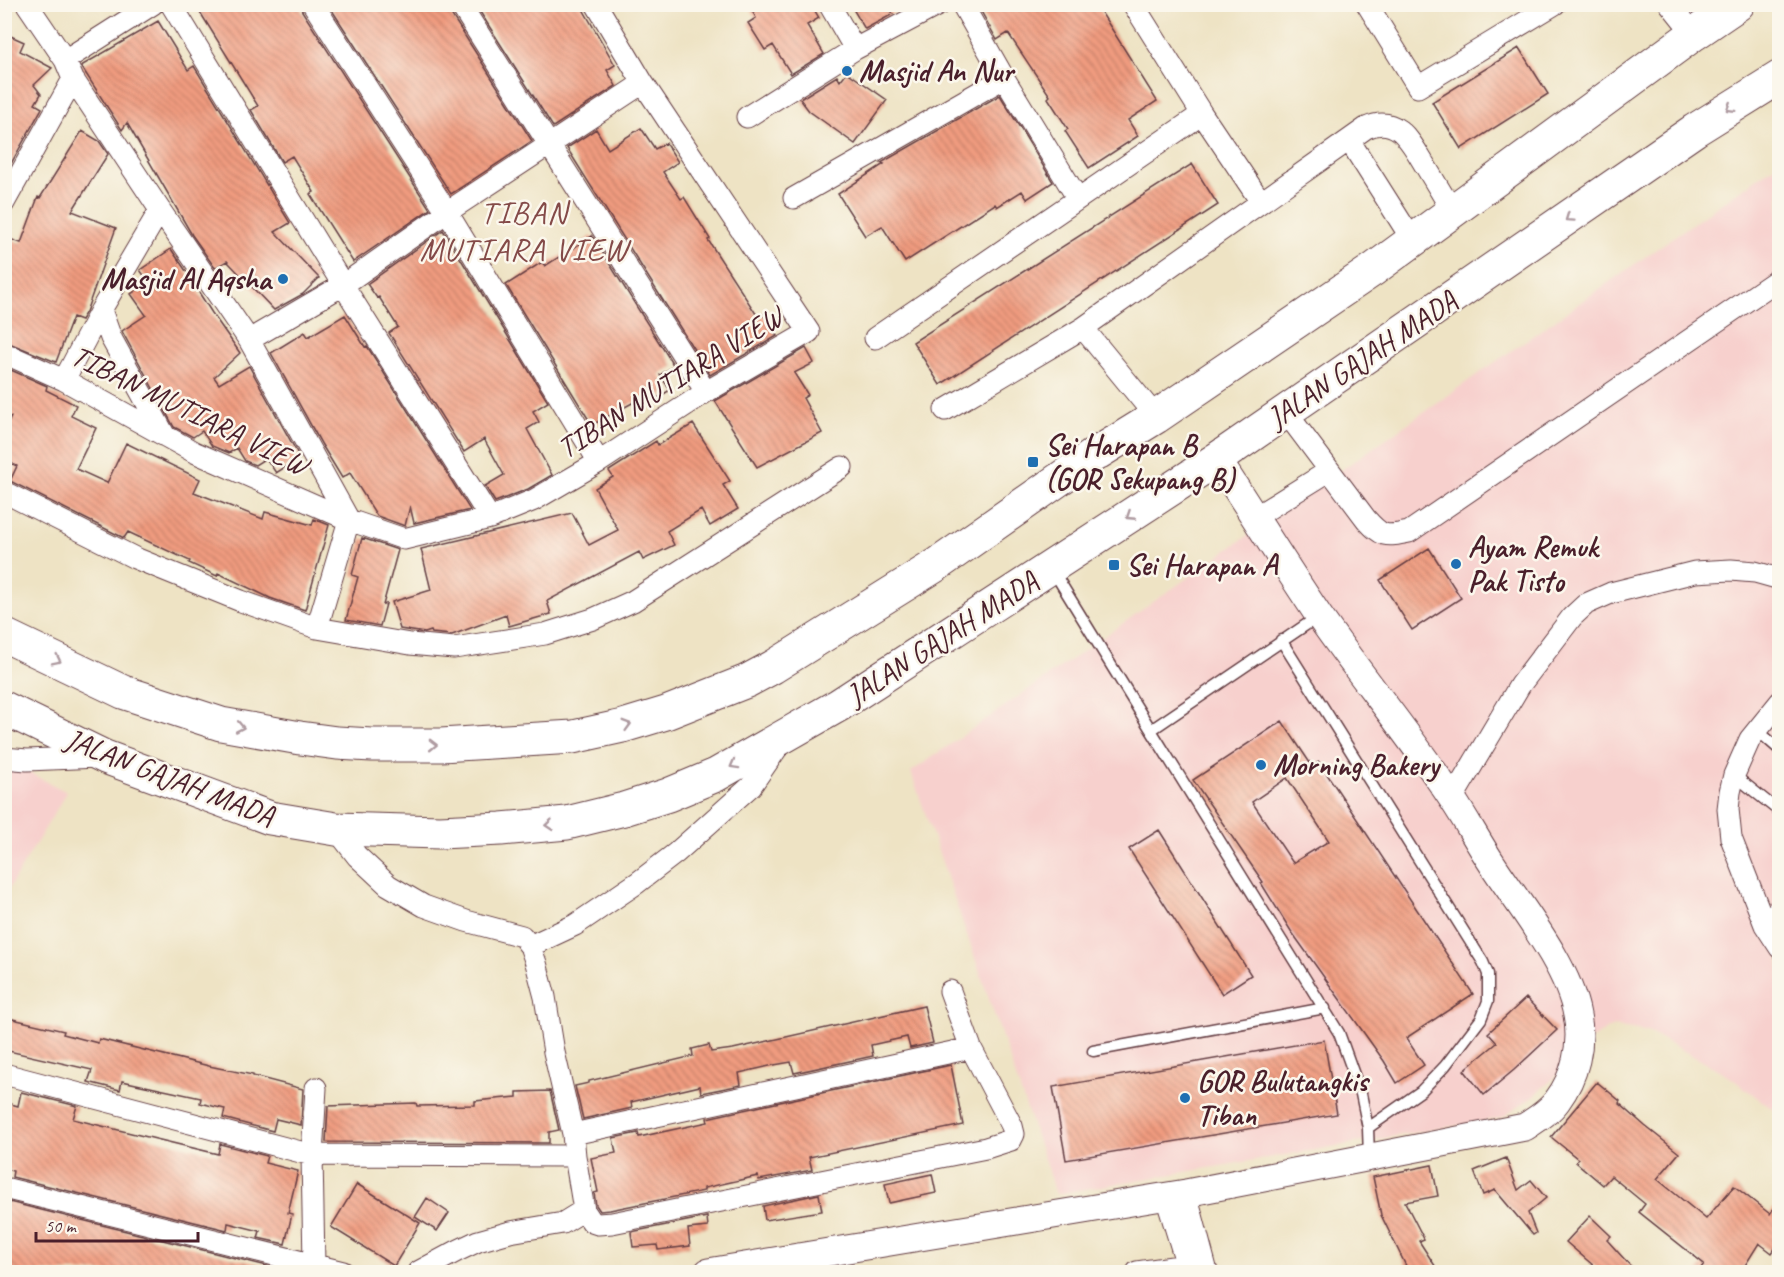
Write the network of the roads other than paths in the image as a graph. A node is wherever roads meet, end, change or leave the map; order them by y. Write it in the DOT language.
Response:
graph roads {
  1 [pos="27,4"];
  2 [pos="153,4"];
  3 [pos="171,4"];
  4 [pos="313,4"];
  5 [pos="460,4"];
  6 [pos="596,4"];
  7 [pos="829,4"];
  8 [pos="940,4"];
  9 [pos="962,4"];
  10 [pos="1133,4"];
  11 [pos="1366,4"];
  12 [pos="1555,4"];
  13 [pos="1670,4"];
  14 [pos="1738,4"];
  15 [pos="1694,34"];
  16 [pos="855,49"];
  17 [pos="69,70"];
  18 [pos="1779,77"];
  19 [pos="1004,78"];
  20 [pos="643,83"];
  21 [pos="1202,114"];
  22 [pos="747,117"];
  23 [pos="1349,140"];
  24 [pos="548,145"];
  25 [pos="794,198"];
  26 [pos="1078,200"];
  27 [pos="1262,202"];
  28 [pos="4,204"];
  29 [pos="160,210"];
  30 [pos="447,212"];
  31 [pos="1453,212"];
  32 [pos="1413,241"];
  33 [pos="1779,278"];
  34 [pos="343,285"];
  35 [pos="102,310"];
  36 [pos="1083,328"];
  37 [pos="875,338"];
  38 [pos="249,340"];
  39 [pos="4,353"];
  40 [pos="64,380"];
  41 [pos="706,392"];
  42 [pos="945,410"];
  43 [pos="1285,411"];
  44 [pos="1156,417"];
  45 [pos="166,437"];
  46 [pos="1217,459"];
  47 [pos="599,462"];
  48 [pos="842,467"];
  49 [pos="1329,471"];
  50 [pos="4,492"];
  51 [pos="1255,517"];
  52 [pos="490,518"];
  53 [pos="349,520"];
  54 [pos="1052,567"];
  55 [pos="1779,579"];
  56 [pos="1319,615"];
  57 [pos="317,628"];
  58 [pos="4,635"];
  59 [pos="1281,640"];
  60 [pos="1779,702"];
  61 [pos="4,708"];
  62 [pos="1151,730"];
  63 [pos="1757,730"];
  64 [pos="785,736"];
  65 [pos="1779,750"];
  66 [pos="105,757"];
  67 [pos="4,758"];
  68 [pos="1734,775"];
  69 [pos="1452,799"];
  70 [pos="1779,812"];
  71 [pos="336,829"];
  72 [pos="1779,908"];
  73 [pos="1765,925"];
  74 [pos="530,946"];
  75 [pos="1779,948"];
  76 [pos="950,991"];
  77 [pos="1325,1008"];
  78 [pos="971,1048"];
  79 [pos="1093,1051"];
  80 [pos="4,1074"];
  81 [pos="316,1088"];
  82 [pos="1368,1128"];
  83 [pos="573,1134"];
  84 [pos="312,1155"];
  85 [pos="575,1156"];
  86 [pos="1369,1158"];
  87 [pos="4,1188"];
  88 [pos="1176,1195"];
  89 [pos="584,1210"];
  90 [pos="314,1265"];
  91 [pos="1194,1270"];
  92 [pos="343,1272"];
  93 [pos="418,1272"];
  94 [pos="708,1272"];
  95 [pos="1137,1272"];
  1 -- 17 [label="street"];
  2 -- 17 [label="street"];
  3 -- 34 [label="street"];
  4 -- 30 [label="street"];
  5 -- 24 [label="street"];
  6 -- 20 [label="street, TIBAN MUTIARA VIEW"];
  7 -- 16 [label="street"];
  8 -- 16 [label="street"];
  9 -- 19 [label="street"];
  10 -- 21 [label="street"];
  11 -- 12 [label="street"];
  13 -- 15 [label="street"];
  14 -- 15 [label="highway, JALAN GAJAH MADA"];
  15 -- 31 [label="highway, JALAN GAJAH MADA"];
  16 -- 22 [label="street"];
  17 -- 28 [label="street"];
  17 -- 29 [label="street"];
  18 -- 43 [label="highway, JALAN GAJAH MADA, one-way"];
  19 -- 25 [label="street"];
  19 -- 26 [label="street"];
  20 -- 24 [label="street"];
  20 -- 41 [label="street, TIBAN MUTIARA VIEW"];
  21 -- 26 [label="street"];
  21 -- 27 [label="street"];
  23 -- 27 [label="street"];
  23 -- 31 [label="street"];
  23 -- 32 [label="street"];
  24 -- 30 [label="street"];
  24 -- 41 [label="street"];
  26 -- 37 [label="street"];
  27 -- 36 [label="street"];
  29 -- 35 [label="street"];
  29 -- 38 [label="street"];
  30 -- 34 [label="street"];
  30 -- 47 [label="street"];
  31 -- 32 [label="highway, JALAN GAJAH MADA"];
  32 -- 44 [label="highway, JALAN GAJAH MADA"];
  33 -- 49 [label="street"];
  34 -- 38 [label="street"];
  34 -- 52 [label="street"];
  35 -- 40 [label="street"];
  35 -- 45 [label="street"];
  36 -- 42 [label="street"];
  36 -- 44 [label="street"];
  38 -- 53 [label="street"];
  39 -- 40 [label="street, TIBAN MUTIARA VIEW"];
  40 -- 45 [label="street, TIBAN MUTIARA VIEW"];
  41 -- 47 [label="street, TIBAN MUTIARA VIEW"];
  43 -- 46 [label="highway, JALAN GAJAH MADA"];
  43 -- 49 [label="street"];
  58 -- 44 [label="highway, JALAN GAJAH MADA, one-way"];
  45 -- 53 [label="street, TIBAN MUTIARA VIEW"];
  46 -- 51 [label="street"];
  46 -- 54 [label="highway, JALAN GAJAH MADA, one-way"];
  47 -- 52 [label="street, TIBAN MUTIARA VIEW"];
  48 -- 57 [label="street"];
  49 -- 51 [label="street"];
  50 -- 57 [label="street"];
  51 -- 56 [label="street"];
  52 -- 53 [label="street, TIBAN MUTIARA VIEW"];
  53 -- 57 [label="street"];
  54 -- 62 [label="lane"];
  54 -- 64 [label="highway, JALAN GAJAH MADA"];
  55 -- 69 [label="street"];
  56 -- 59 [label="lane"];
  56 -- 69 [label="street"];
  59 -- 62 [label="lane"];
  59 -- 82 [label="lane"];
  60 -- 63 [label="street"];
  61 -- 66 [label="highway, JALAN GAJAH MADA"];
  62 -- 77 [label="lane"];
  63 -- 65 [label="lane"];
  63 -- 68 [label="street"];
  64 -- 71 [label="highway, JALAN GAJAH MADA, one-way"];
  64 -- 74 [label="street"];
  66 -- 67 [label="street"];
  66 -- 71 [label="highway, JALAN GAJAH MADA"];
  68 -- 70 [label="lane"];
  68 -- 73 [label="street"];
  69 -- 86 [label="street"];
  71 -- 74 [label="street"];
  72 -- 73 [label="street"];
  73 -- 75 [label="street"];
  74 -- 83 [label="street"];
  76 -- 78 [label="street"];
  77 -- 79 [label="lane"];
  77 -- 82 [label="lane"];
  78 -- 83 [label="street"];
  78 -- 89 [label="street"];
  80 -- 84 [label="street"];
  81 -- 84 [label="street"];
  82 -- 86 [label="lane"];
  83 -- 85 [label="street"];
  84 -- 85 [label="street"];
  84 -- 90 [label="street"];
  85 -- 89 [label="street"];
  86 -- 88 [label="street"];
  87 -- 90 [label="street"];
  88 -- 91 [label="street"];
  88 -- 94 [label="street"];
  89 -- 93 [label="street"];
  90 -- 92 [label="street"];
  91 -- 95 [label="street"];
}
